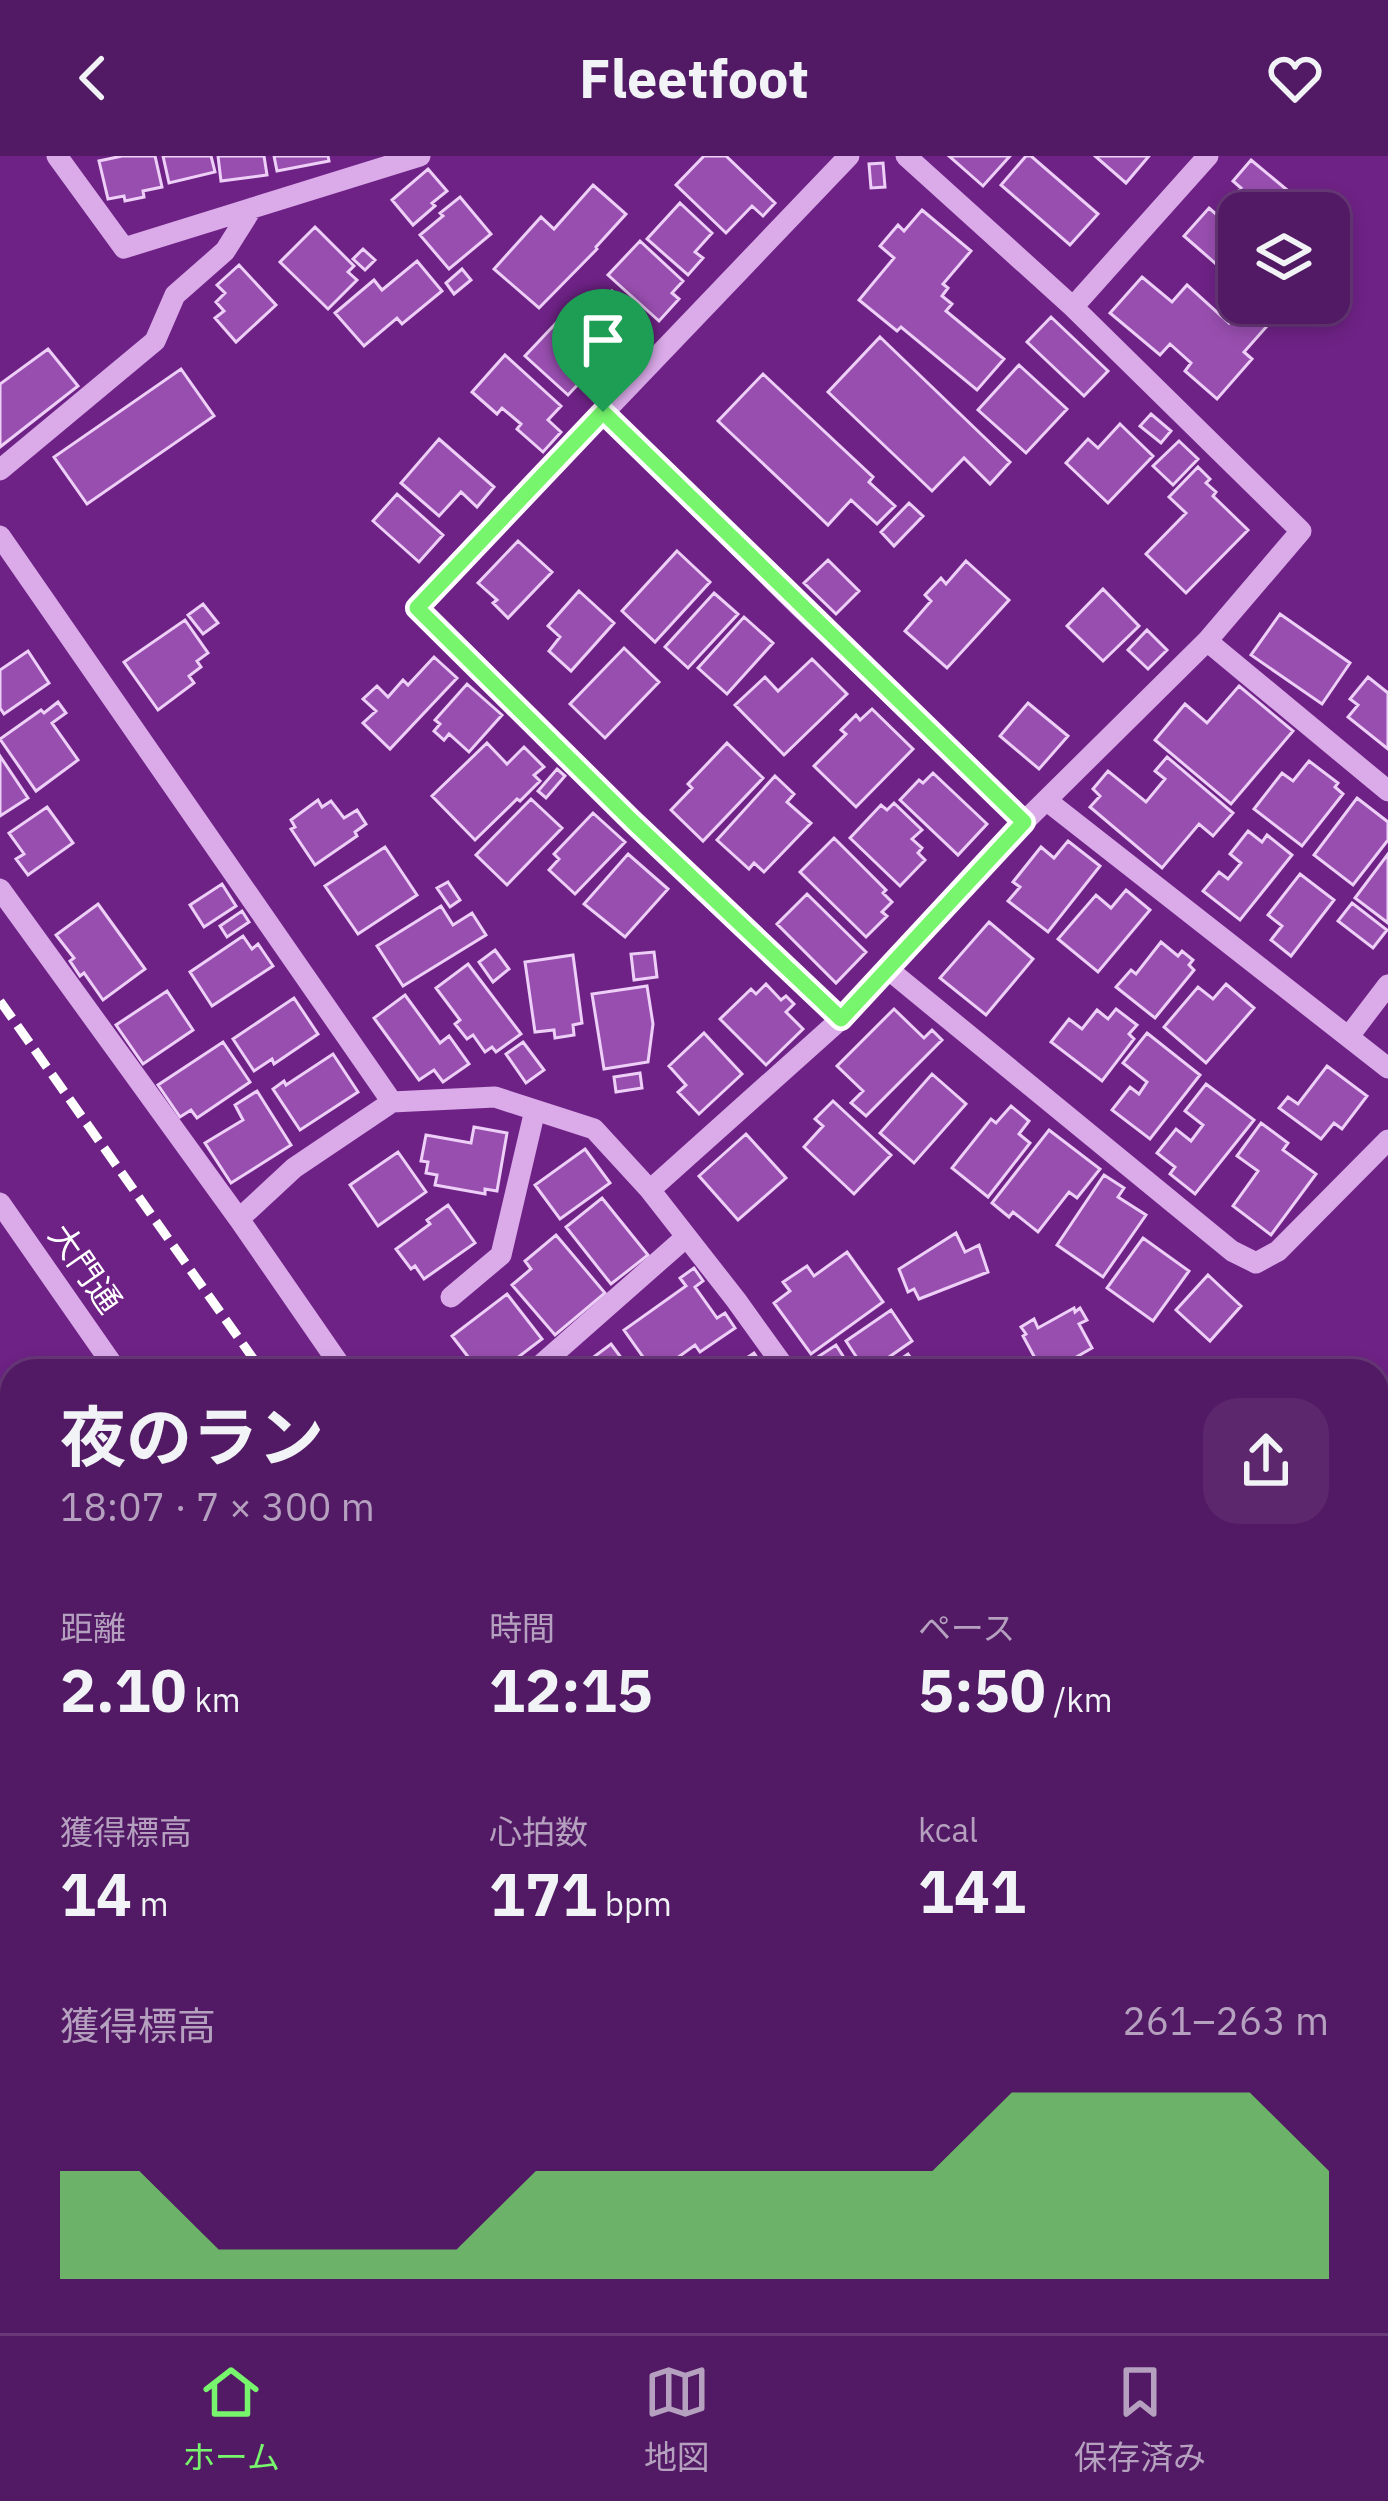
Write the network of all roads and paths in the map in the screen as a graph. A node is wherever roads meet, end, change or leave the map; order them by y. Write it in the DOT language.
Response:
graph roads {
  1 [pos="57,156"];
  2 [pos="420,156"];
  3 [pos="849,156"];
  4 [pos="906,156"];
  5 [pos="1208,156"];
  6 [pos="252,208"];
  7 [pos="1073,307"];
  8 [pos="603,412"];
  9 [pos="0,470"];
  10 [pos="0,536"];
  11 [pos="1207,641"];
  12 [pos="1388,791"];
  13 [pos="1046,800"];
  14 [pos="1024,822"];
  15 [pos="0,889"];
  16 [pos="889,970"];
  17 [pos="1388,985"];
  18 [pos="841,1019"];
  19 [pos="1349,1036"];
  20 [pos="1388,1068"];
  21 [pos="392,1102"];
  22 [pos="535,1110"];
  23 [pos="1388,1140"];
  24 [pos="650,1190"];
  25 [pos="0,1203"];
  26 [pos="239,1219"];
  27 [pos="685,1238"];
  28 [pos="451,1297"];
  29 [pos="109,1359"];
  30 [pos="336,1359"];
  31 [pos="548,1359"];
  32 [pos="778,1359"];
  1 -- 6 [label="street"];
  2 -- 6 [label="street"];
  3 -- 8 [label="street"];
  4 -- 7 [label="street"];
  5 -- 7 [label="street"];
  6 -- 9 [label="street"];
  7 -- 11 [label="street"];
  8 -- 14 [label="street"];
  8 -- 18 [label="street"];
  10 -- 21 [label="street"];
  11 -- 12 [label="street"];
  11 -- 13 [label="street"];
  13 -- 14 [label="street"];
  13 -- 19 [label="street"];
  14 -- 16 [label="street"];
  15 -- 26 [label="street"];
  16 -- 18 [label="street"];
  16 -- 23 [label="street"];
  17 -- 19 [label="street"];
  18 -- 24 [label="street"];
  19 -- 20 [label="street"];
  21 -- 22 [label="street"];
  21 -- 26 [label="street"];
  22 -- 24 [label="street"];
  22 -- 28 [label="street"];
  24 -- 27 [label="street"];
  25 -- 29 [label="street, 大門通"];
  26 -- 30 [label="street"];
  27 -- 31 [label="street"];
  27 -- 32 [label="street"];
}
